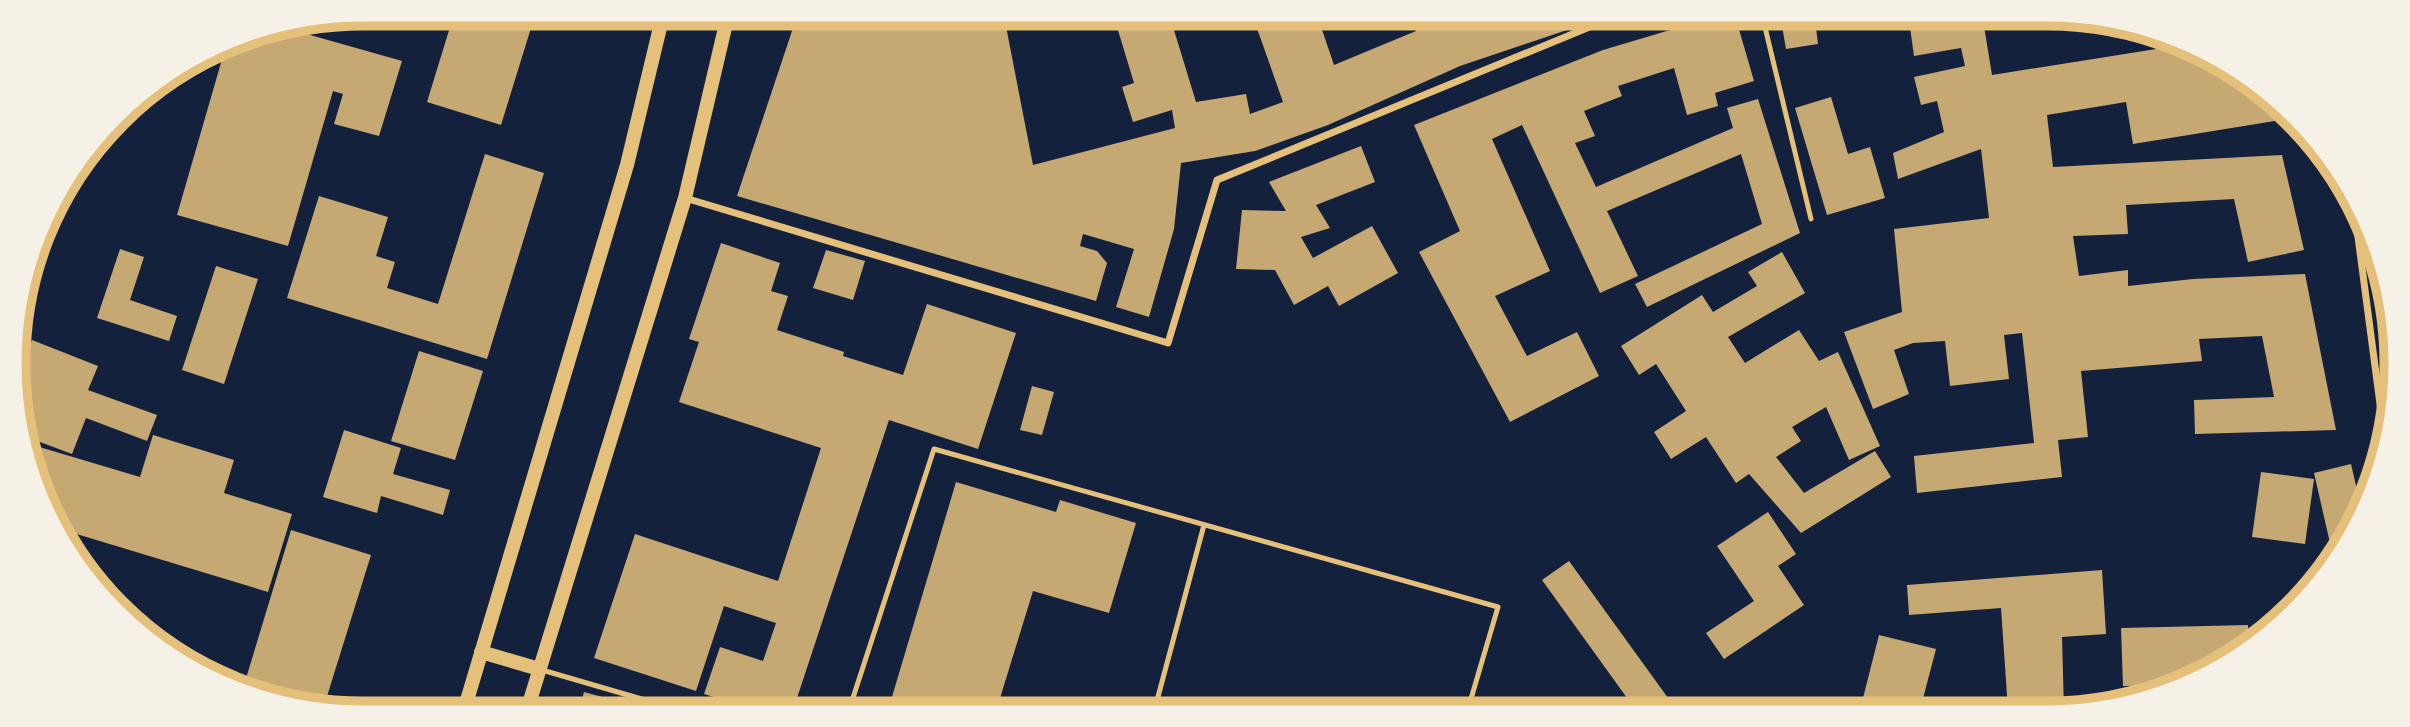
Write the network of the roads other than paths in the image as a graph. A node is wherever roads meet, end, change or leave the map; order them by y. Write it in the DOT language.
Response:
graph roads {
  1 [pos="660,26"];
  2 [pos="726,26"];
  3 [pos="1592,26"];
  4 [pos="1765,26"];
  5 [pos="685,198"];
  6 [pos="1811,219"];
  7 [pos="2359,236"];
  8 [pos="2381,409"];
  9 [pos="1203,525"];
  10 [pos="481,652"];
  11 [pos="539,669"];
  12 [pos="467,701"];
  13 [pos="529,701"];
  14 [pos="648,701"];
  15 [pos="852,701"];
  16 [pos="1157,701"];
  17 [pos="1470,701"];
  1 -- 10 [label="main road"];
  2 -- 5 [label="main road"];
  3 -- 5 [label="street"];
  4 -- 6 [label="lane"];
  5 -- 11 [label="main road"];
  7 -- 8 [label="street"];
  9 -- 15 [label="lane"];
  9 -- 16 [label="lane"];
  9 -- 17 [label="lane"];
  10 -- 11 [label="main road"];
  10 -- 12 [label="main road"];
  11 -- 13 [label="main road"];
  11 -- 14 [label="lane"];
}
